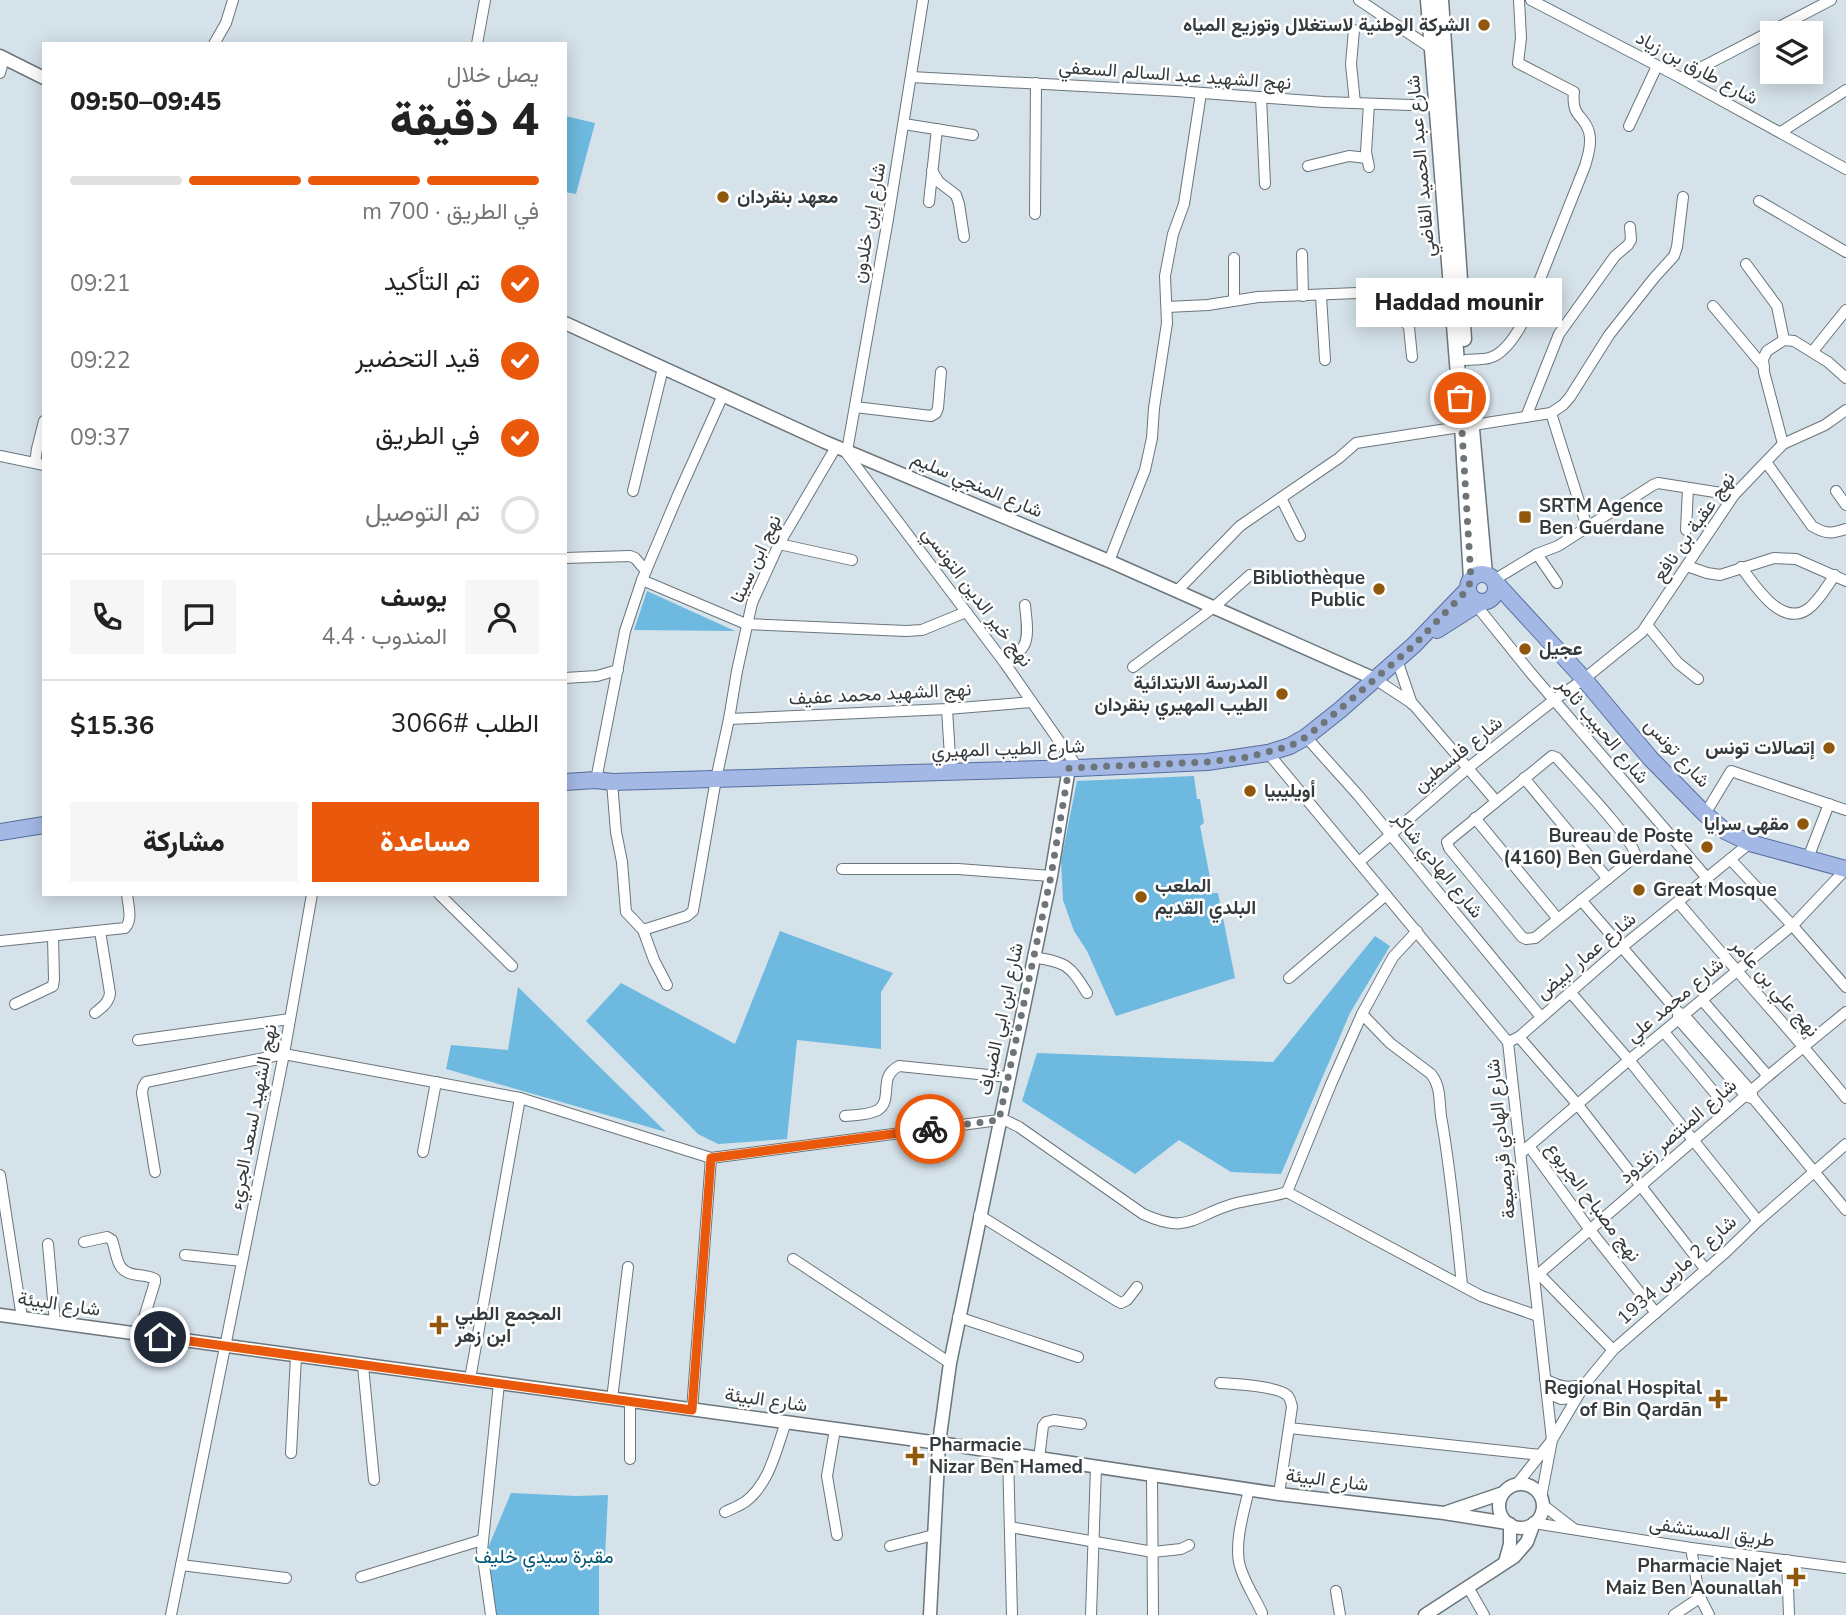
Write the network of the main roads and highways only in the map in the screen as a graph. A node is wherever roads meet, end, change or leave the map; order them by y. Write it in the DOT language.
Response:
graph roads {
  1 [pos="1428,0"];
  2 [pos="1441,0"];
  3 [pos="1442,106"];
  4 [pos="1456,289"];
  5 [pos="1467,425"];
  6 [pos="1483,589"];
  7 [pos="567,782"];
  8 [pos="42,825"];
  9 [pos="0,832"];
  10 [pos="1846,869"];
  1 -- 3 [label="main road, شارع عبد الحميد القاضي"];
  2 -- 3 [label="main road, شارع عبد الحميد القاضي"];
  3 -- 4 [label="main road, شارع عبد الحميد القاضي"];
  4 -- 5 [label="main road, شارع عبد الحميد القاضي"];
  4 -- 5 [label="main road, شارع عبد الحميد القاضي"];
  5 -- 6 [label="main road, شارع عبد الحميد القاضي"];
  6 -- 7 [label="main road, شارع الطيب المهيري"];
  6 -- 10 [label="main road, شارع تونس"];
  8 -- 9 [label="main road"];
}
